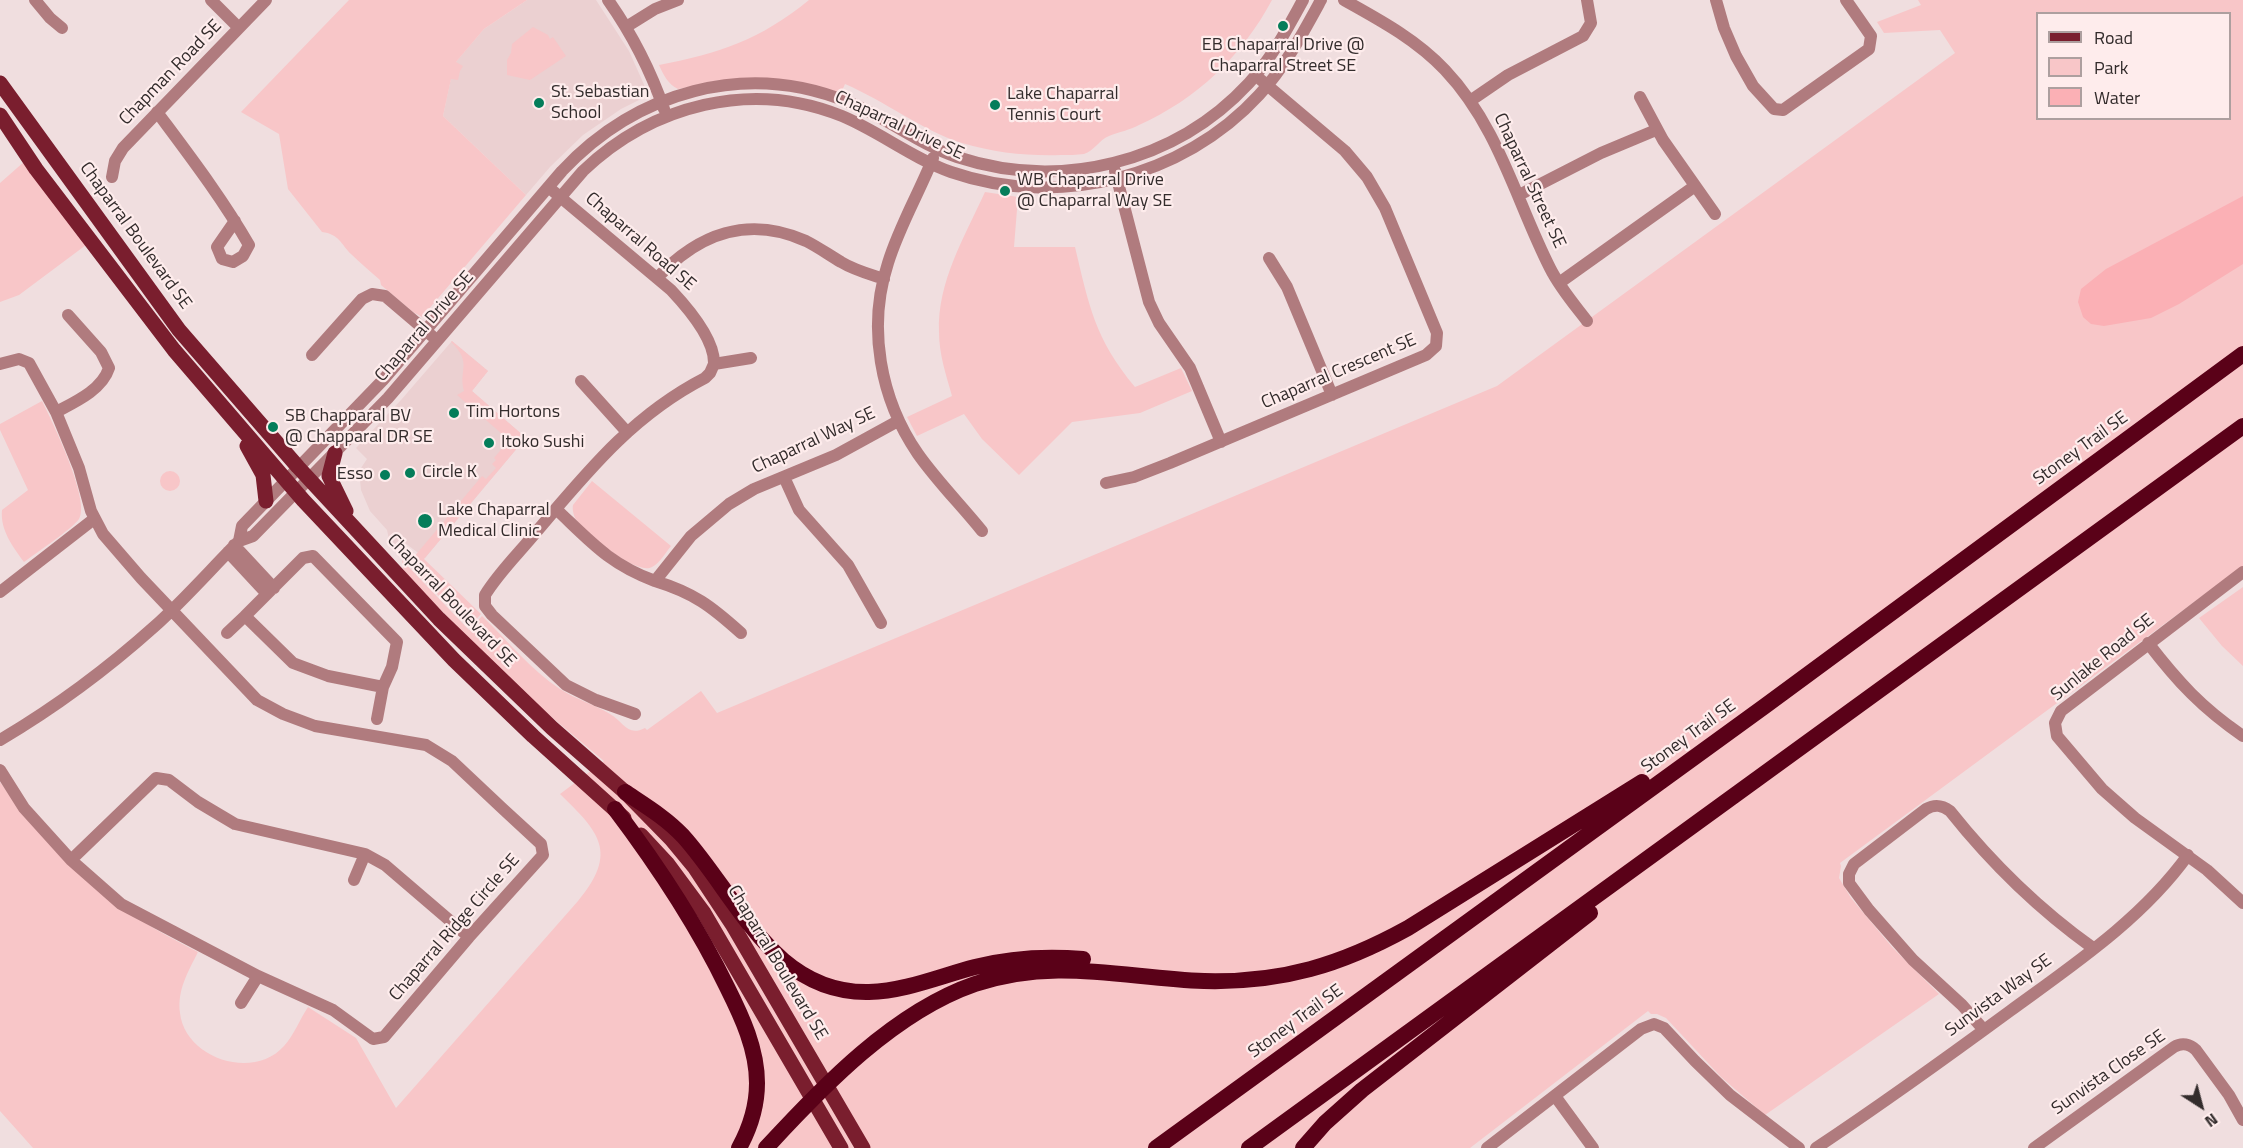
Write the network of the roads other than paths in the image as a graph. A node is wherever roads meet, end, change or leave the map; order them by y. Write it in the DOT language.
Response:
graph roads {
  1 [pos="35,0"];
  2 [pos="211,0"];
  3 [pos="266,0"];
  4 [pos="608,0"];
  5 [pos="678,0"];
  6 [pos="1303,0"];
  7 [pos="1321,0"];
  8 [pos="1344,0"];
  9 [pos="1587,0"];
  10 [pos="1716,0"];
  11 [pos="1846,0"];
  12 [pos="626,27"];
  13 [pos="62,28"];
  14 [pos="239,28"];
  15 [pos="1256,75"];
  16 [pos="0,83"];
  17 [pos="1268,85"];
  18 [pos="1640,97"];
  19 [pos="661,101"];
  20 [pos="1470,101"];
  21 [pos="157,112"];
  22 [pos="0,115"];
  23 [pos="666,115"];
  24 [pos="1656,130"];
  25 [pos="937,149"];
  26 [pos="931,164"];
  27 [pos="1113,164"];
  28 [pos="112,177"];
  29 [pos="1117,179"];
  30 [pos="1695,186"];
  31 [pos="548,187"];
  32 [pos="1519,195"];
  33 [pos="560,196"];
  34 [pos="1715,214"];
  35 [pos="235,221"];
  36 [pos="1269,258"];
  37 [pos="657,278"];
  38 [pos="884,279"];
  39 [pos="1559,283"];
  40 [pos="68,315"];
  41 [pos="1587,321"];
  42 [pos="426,331"];
  43 [pos="438,340"];
  44 [pos="2243,354"];
  45 [pos="312,355"];
  46 [pos="751,358"];
  47 [pos="0,364"];
  48 [pos="714,364"];
  49 [pos="581,381"];
  50 [pos="1332,395"];
  51 [pos="56,412"];
  52 [pos="231,417"];
  53 [pos="898,421"];
  54 [pos="2243,426"];
  55 [pos="627,431"];
  56 [pos="1221,442"];
  57 [pos="335,453"];
  58 [pos="303,473"];
  59 [pos="784,477"];
  60 [pos="1106,483"];
  61 [pos="291,486"];
  62 [pos="266,501"];
  63 [pos="556,509"];
  64 [pos="94,519"];
  65 [pos="355,530"];
  66 [pos="982,531"];
  67 [pos="234,546"];
  68 [pos="2243,572"];
  69 [pos="655,582"];
  70 [pos="271,591"];
  71 [pos="0,592"];
  72 [pos="171,611"];
  73 [pos="245,616"];
  74 [pos="881,623"];
  75 [pos="227,633"];
  76 [pos="741,633"];
  77 [pos="2148,643"];
  78 [pos="382,687"];
  79 [pos="1765,706"];
  80 [pos="1853,708"];
  81 [pos="635,714"];
  82 [pos="376,719"];
  83 [pos="2243,736"];
  84 [pos="0,740"];
  85 [pos="0,770"];
  86 [pos="625,792"];
  87 [pos="615,809"];
  88 [pos="365,854"];
  89 [pos="2188,855"];
  90 [pos="71,860"];
  91 [pos="354,880"];
  92 [pos="2243,903"];
  93 [pos="469,937"];
  94 [pos="2093,948"];
  95 [pos="258,976"];
  96 [pos="1230,981"];
  97 [pos="241,1003"];
  98 [pos="1984,1030"];
  99 [pos="826,1087"];
  100 [pos="1555,1096"];
  101 [pos="813,1100"];
  102 [pos="2243,1120"];
  103 [pos="739,1148"];
  104 [pos="766,1148"];
  105 [pos="842,1148"];
  106 [pos="863,1148"];
  107 [pos="1156,1148"];
  108 [pos="1249,1148"];
  109 [pos="1303,1148"];
  110 [pos="1487,1148"];
  111 [pos="1593,1148"];
  112 [pos="1799,1148"];
  113 [pos="1816,1148"];
  114 [pos="2034,1148"];
  1 -- 13 [label="street"];
  2 -- 14 [label="street"];
  3 -- 14 [label="street, Chapman Road SE"];
  4 -- 12 [label="street"];
  5 -- 12 [label="street"];
  6 -- 15 [label="street, Chaparral Drive SE"];
  7 -- 17 [label="street, Chaparral Drive SE"];
  8 -- 20 [label="street, Chaparral Street SE"];
  9 -- 20 [label="street"];
  10 -- 11 [label="street"];
  12 -- 19 [label="street"];
  14 -- 21 [label="street, Chapman Road SE"];
  15 -- 17 [label="street, Chaparral Crescent SE"];
  15 -- 27 [label="street, Chaparral Drive SE"];
  16 -- 58 [label="main road, Chaparral Boulevard SE"];
  17 -- 29 [label="street, Chaparral Drive SE"];
  17 -- 50 [label="street, Chaparral Crescent SE"];
  18 -- 24 [label="street"];
  19 -- 23 [label="street"];
  19 -- 25 [label="street, Chaparral Drive SE"];
  19 -- 31 [label="street, Chaparral Drive SE"];
  20 -- 32 [label="street, Chaparral Street SE"];
  21 -- 28 [label="street, Chapman Road SE"];
  21 -- 35 [label="street"];
  22 -- 52 [label="main road, Chaparral Boulevard SE"];
  23 -- 26 [label="street, Chaparral Drive SE"];
  23 -- 33 [label="street, Chaparral Drive SE"];
  24 -- 30 [label="street"];
  24 -- 32 [label="street"];
  25 -- 26 [label="street, Chaparral Way SE"];
  25 -- 27 [label="street, Chaparral Drive SE"];
  26 -- 29 [label="street, Chaparral Drive SE"];
  26 -- 38 [label="street, Chaparral Way SE"];
  27 -- 29 [label="street"];
  29 -- 56 [label="street"];
  30 -- 34 [label="street"];
  30 -- 39 [label="street"];
  31 -- 33 [label="street, Chaparral Road SE"];
  31 -- 42 [label="street, Chaparral Drive SE"];
  32 -- 39 [label="street, Chaparral Street SE"];
  33 -- 37 [label="street, Chaparral Road SE"];
  33 -- 43 [label="street, Chaparral Drive SE"];
  36 -- 50 [label="street"];
  37 -- 38 [label="street"];
  37 -- 48 [label="street, Chaparral Road SE"];
  38 -- 53 [label="street, Chaparral Way SE"];
  39 -- 41 [label="street, Chaparral Street SE"];
  40 -- 51 [label="street"];
  42 -- 43 [label="street"];
  42 -- 45 [label="street"];
  42 -- 58 [label="street, Chaparral Drive SE"];
  43 -- 57 [label="street, Chaparral Drive SE"];
  44 -- 79 [label="highway, Stoney Trail SE"];
  46 -- 48 [label="street"];
  47 -- 51 [label="street, Chaparral Ridge Circle SE"];
  48 -- 55 [label="street"];
  49 -- 55 [label="street"];
  50 -- 56 [label="street, Chaparral Crescent SE"];
  51 -- 64 [label="street, Chaparral Ridge Circle SE"];
  52 -- 61 [label="main road, Chaparral Boulevard SE"];
  52 -- 62 [label="main road"];
  53 -- 59 [label="street, Chaparral Way SE"];
  53 -- 66 [label="street"];
  54 -- 80 [label="highway"];
  55 -- 63 [label="street"];
  56 -- 60 [label="street, Chaparral Crescent SE"];
  57 -- 58 [label="street, Chaparral Drive SE"];
  57 -- 65 [label="main road"];
  58 -- 61 [label="street, Chaparral Drive SE"];
  58 -- 65 [label="main road, Chaparral Boulevard SE"];
  59 -- 69 [label="street, Chaparral Way SE"];
  59 -- 74 [label="street"];
  61 -- 62 [label="street"];
  61 -- 67 [label="street"];
  61 -- 87 [label="main road, Chaparral Boulevard SE"];
  62 -- 67 [label="street"];
  63 -- 69 [label="street"];
  63 -- 81 [label="street"];
  64 -- 71 [label="street"];
  64 -- 72 [label="street, Chaparral Ridge Circle SE"];
  65 -- 86 [label="main road, Chaparral Boulevard SE"];
  67 -- 70 [label="street"];
  67 -- 72 [label="street"];
  68 -- 77 [label="street, Sunlake Road SE"];
  69 -- 76 [label="street"];
  70 -- 73 [label="street"];
  70 -- 78 [label="street"];
  72 -- 84 [label="street"];
  72 -- 93 [label="street, Chaparral Ridge Circle SE"];
  73 -- 75 [label="street"];
  73 -- 78 [label="street"];
  77 -- 83 [label="street"];
  77 -- 89 [label="street, Sunlake Road SE"];
  78 -- 82 [label="street"];
  79 -- 96 [label="highway"];
  79 -- 107 [label="highway, Stoney Trail SE"];
  80 -- 108 [label="highway"];
  80 -- 109 [label="highway"];
  85 -- 90 [label="street, Chaparral Ridge Circle SE"];
  86 -- 96 [label="highway"];
  86 -- 99 [label="main road, Chaparral Boulevard SE"];
  87 -- 101 [label="main road, Chaparral Boulevard SE"];
  87 -- 103 [label="highway"];
  88 -- 90 [label="street"];
  88 -- 91 [label="street"];
  88 -- 93 [label="street"];
  89 -- 92 [label="street, Sunlake Road SE"];
  89 -- 94 [label="street, Sunvista Way SE"];
  90 -- 95 [label="street, Chaparral Ridge Circle SE"];
  93 -- 95 [label="street, Chaparral Ridge Circle SE"];
  94 -- 98 [label="street, Sunvista Way SE"];
  94 -- 98 [label="street"];
  95 -- 97 [label="street"];
  96 -- 99 [label="highway"];
  98 -- 113 [label="street, Sunvista Way SE"];
  99 -- 101 [label="highway"];
  99 -- 106 [label="main road, Chaparral Boulevard SE"];
  100 -- 110 [label="street"];
  100 -- 111 [label="street"];
  100 -- 112 [label="street"];
  101 -- 104 [label="highway"];
  101 -- 105 [label="main road, Chaparral Boulevard SE"];
  102 -- 114 [label="street, Sunvista Close SE"];
}
